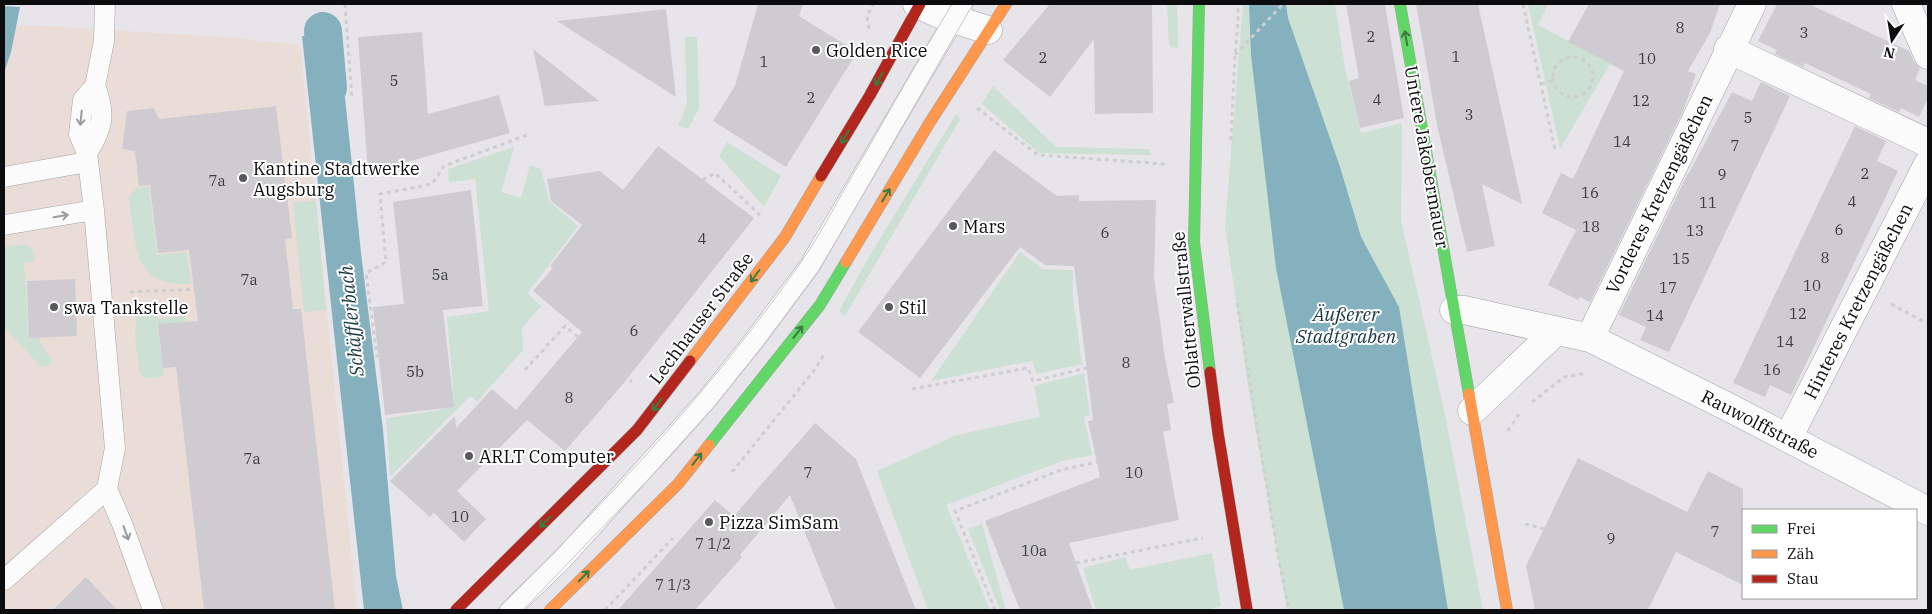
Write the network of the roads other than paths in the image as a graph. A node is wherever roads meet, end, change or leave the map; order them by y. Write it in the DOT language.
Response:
graph roads {
  1 [pos="104,4"];
  2 [pos="919,4"];
  3 [pos="1006,4"];
  4 [pos="1198,4"];
  5 [pos="1400,4"];
  6 [pos="1752,4"];
  7 [pos="1906,4"];
  8 [pos="958,11"];
  9 [pos="988,30"];
  10 [pos="1728,50"];
  11 [pos="1928,55"];
  12 [pos="1928,142"];
  13 [pos="87,157"];
  14 [pos="1928,164"];
  15 [pos="4,177"];
  16 [pos="94,210"];
  17 [pos="4,225"];
  18 [pos="1454,310"];
  19 [pos="1556,331"];
  20 [pos="1590,338"];
  21 [pos="1472,411"];
  22 [pos="1788,438"];
  23 [pos="106,488"];
  24 [pos="1928,511"];
  25 [pos="4,580"];
  26 [pos="153,610"];
  27 [pos="456,610"];
  28 [pos="510,610"];
  29 [pos="550,610"];
  30 [pos="1247,610"];
  31 [pos="1507,610"];
  1 -- 13 [label="lane"];
  2 -- 8 [label="street"];
  2 -- 27 [label="street, Lechhauser Straße, one-way"];
  3 -- 9 [label="street"];
  4 -- 30 [label="street, Oblatterwallstraße"];
  18 -- 5 [label="street, Untere Jakobermauer, one-way"];
  6 -- 10 [label="street, Vorderes Kretzengäßchen"];
  7 -- 11 [label="street"];
  8 -- 9 [label="street"];
  8 -- 28 [label="lane"];
  29 -- 9 [label="street, one-way"];
  10 -- 12 [label="street"];
  10 -- 20 [label="street, Vorderes Kretzengäßchen"];
  13 -- 15 [label="lane"];
  13 -- 16 [label="lane"];
  14 -- 22 [label="street, Hinteres Kretzengäßchen"];
  17 -- 16 [label="lane, one-way"];
  16 -- 23 [label="lane"];
  18 -- 19 [label="street"];
  18 -- 21 [label="street, Untere Jakobermauer"];
  19 -- 20 [label="street"];
  19 -- 21 [label="street"];
  20 -- 22 [label="street, Rauwolffstraße"];
  21 -- 31 [label="street, Untere Jakobermauer"];
  22 -- 24 [label="street, Rauwolffstraße"];
  23 -- 25 [label="lane"];
  23 -- 26 [label="lane, one-way"];
}
